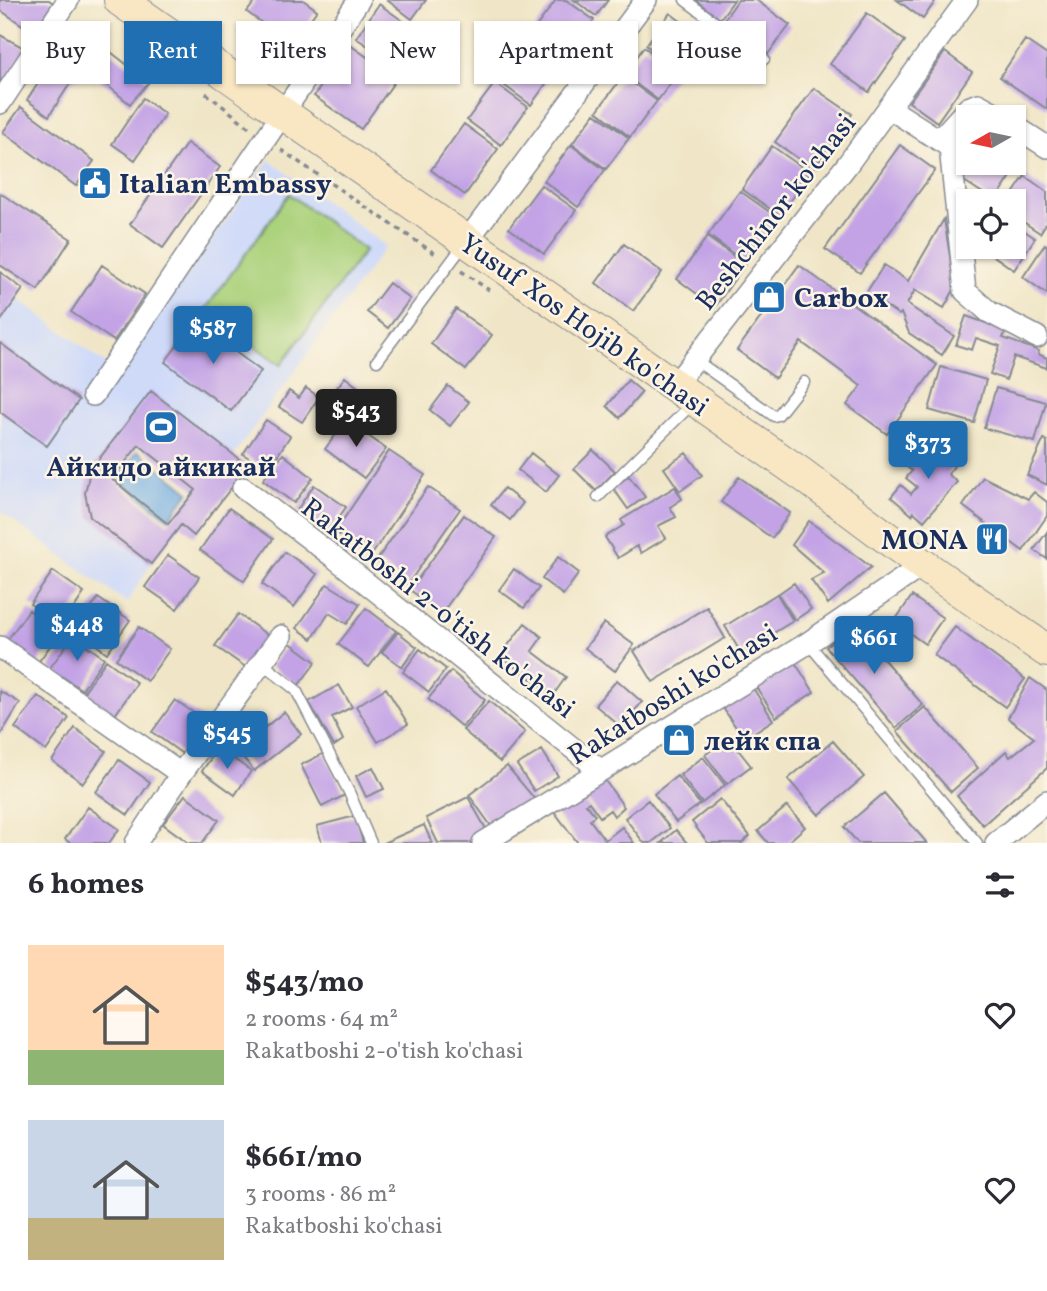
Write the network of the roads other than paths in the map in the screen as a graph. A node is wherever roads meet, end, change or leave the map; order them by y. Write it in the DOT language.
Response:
graph roads {
  1 [pos="68,0"];
  2 [pos="120,0"];
  3 [pos="359,0"];
  4 [pos="646,0"];
  5 [pos="685,0"];
  6 [pos="967,0"];
  7 [pos="713,21"];
  8 [pos="0,103"];
  9 [pos="889,108"];
  10 [pos="282,113"];
  11 [pos="956,121"];
  12 [pos="1026,133"];
  13 [pos="939,140"];
  14 [pos="1047,147"];
  15 [pos="466,242"];
  16 [pos="1038,337"];
  17 [pos="694,359"];
  18 [pos="377,361"];
  19 [pos="804,382"];
  20 [pos="685,393"];
  21 [pos="93,395"];
  22 [pos="243,488"];
  23 [pos="598,497"];
  24 [pos="923,565"];
  25 [pos="281,636"];
  26 [pos="808,643"];
  27 [pos="0,647"];
  28 [pos="1047,651"];
  29 [pos="262,663"];
  30 [pos="600,770"];
  31 [pos="181,774"];
  32 [pos="1047,801"];
  33 [pos="136,843"];
  34 [pos="371,843"];
  35 [pos="483,843"];
  36 [pos="977,843"];
  37 [pos="996,843"];
  1 -- 8 [label="street"];
  2 -- 10 [label="main road, Yusuf Xos Hojib ko'chasi"];
  3 -- 10 [label="street"];
  4 -- 15 [label="street"];
  5 -- 7 [label="lane"];
  6 -- 9 [label="street, Beshchinor ko'chasi"];
  9 -- 13 [label="street"];
  9 -- 17 [label="street, Beshchinor ko'chasi"];
  10 -- 15 [label="main road, Yusuf Xos Hojib ko'chasi"];
  10 -- 21 [label="street"];
  11 -- 13 [label="street"];
  12 -- 14 [label="street"];
  13 -- 16 [label="street"];
  15 -- 18 [label="lane"];
  15 -- 20 [label="main road, Yusuf Xos Hojib ko'chasi"];
  17 -- 19 [label="lane"];
  17 -- 20 [label="street, Beshchinor ko'chasi"];
  20 -- 23 [label="lane"];
  20 -- 24 [label="main road, Yusuf Xos Hojib ko'chasi"];
  22 -- 30 [label="street, Rakatboshi 2-o'tish ko'chasi"];
  24 -- 26 [label="street, Rakatboshi ko'chasi"];
  24 -- 28 [label="main road, Yusuf Xos Hojib ko'chasi"];
  25 -- 29 [label="street"];
  26 -- 30 [label="street, Rakatboshi ko'chasi"];
  26 -- 36 [label="lane"];
  27 -- 31 [label="street"];
  29 -- 31 [label="street"];
  29 -- 34 [label="lane"];
  30 -- 35 [label="street, Rakatboshi ko'chasi"];
  31 -- 33 [label="street"];
  32 -- 37 [label="street"];
}
